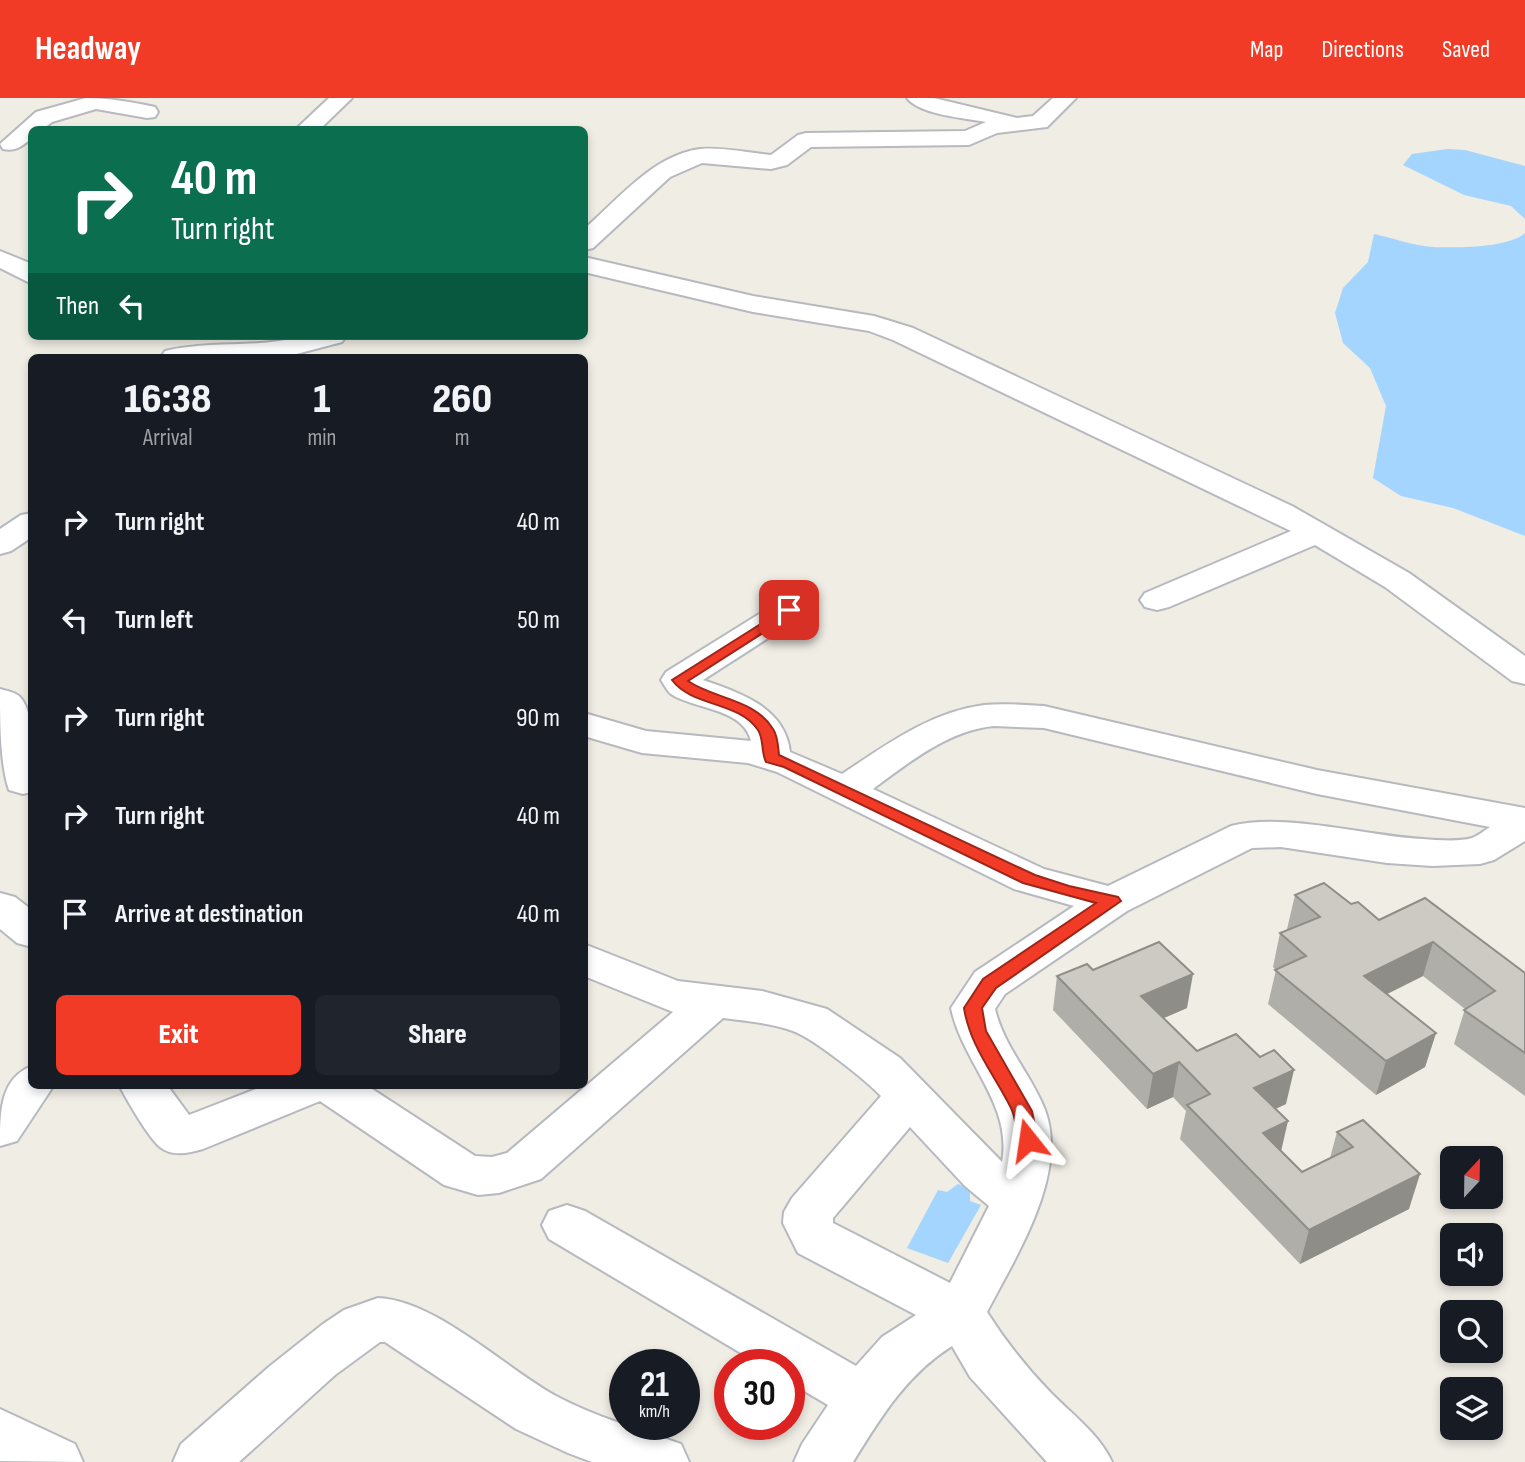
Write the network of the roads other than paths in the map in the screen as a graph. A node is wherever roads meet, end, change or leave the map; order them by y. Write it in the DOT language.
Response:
graph roads {
  1 [pos="166,98"];
  2 [pos="341,98"];
  3 [pos="918,98"];
  4 [pos="1065,98"];
  5 [pos="147,111"];
  6 [pos="1016,125"];
  7 [pos="34,126"];
  8 [pos="126,126"];
  9 [pos="310,126"];
  10 [pos="28,131"];
  11 [pos="14,144"];
  12 [pos="588,239"];
  13 [pos="0,259"];
  14 [pos="588,265"];
  15 [pos="28,273"];
  16 [pos="321,340"];
  17 [pos="189,354"];
  18 [pos="282,354"];
  19 [pos="1317,532"];
  20 [pos="1157,600"];
  21 [pos="789,610"];
  22 [pos="1525,673"];
  23 [pos="0,701"];
  24 [pos="588,725"];
  25 [pos="772,758"];
  26 [pos="18,787"];
  27 [pos="843,791"];
  28 [pos="1525,822"];
  29 [pos="1112,901"];
  30 [pos="0,907"];
  31 [pos="28,930"];
  32 [pos="588,961"];
  33 [pos="713,1002"];
  34 [pos="28,1089"];
  35 [pos="145,1089"];
  36 [pos="303,1089"];
  37 [pos="337,1089"];
  38 [pos="581,1094"];
  39 [pos="909,1096"];
  40 [pos="0,1128"];
  41 [pos="1016,1201"];
  42 [pos="568,1225"];
  43 [pos="960,1313"];
  44 [pos="865,1399"];
  45 [pos="0,1433"];
  46 [pos="55,1462"];
  47 [pos="201,1462"];
  48 [pos="660,1462"];
  49 [pos="822,1462"];
  50 [pos="1084,1462"];
  1 -- 5 [label="street"];
  2 -- 9 [label="street"];
  3 -- 6 [label="street"];
  4 -- 6 [label="street"];
  5 -- 7 [label="street"];
  5 -- 8 [label="street"];
  6 -- 12 [label="street"];
  10 -- 11 [label="street"];
  13 -- 15 [label="street"];
  14 -- 19 [label="street"];
  16 -- 18 [label="street"];
  17 -- 18 [label="street"];
  19 -- 20 [label="street"];
  19 -- 22 [label="street"];
  21 -- 25 [label="street"];
  23 -- 26 [label="street"];
  24 -- 25 [label="street"];
  25 -- 27 [label="street"];
  27 -- 28 [label="street"];
  27 -- 29 [label="street"];
  28 -- 29 [label="street"];
  29 -- 41 [label="street"];
  30 -- 31 [label="street"];
  32 -- 33 [label="street"];
  33 -- 38 [label="street"];
  33 -- 39 [label="street"];
  34 -- 40 [label="street"];
  35 -- 36 [label="street"];
  37 -- 38 [label="street"];
  39 -- 41 [label="street"];
  39 -- 43 [label="street"];
  41 -- 43 [label="street"];
  42 -- 44 [label="street"];
  43 -- 44 [label="street"];
  43 -- 50 [label="street"];
  44 -- 49 [label="street"];
  45 -- 46 [label="street"];
  47 -- 48 [label="street"];
}
